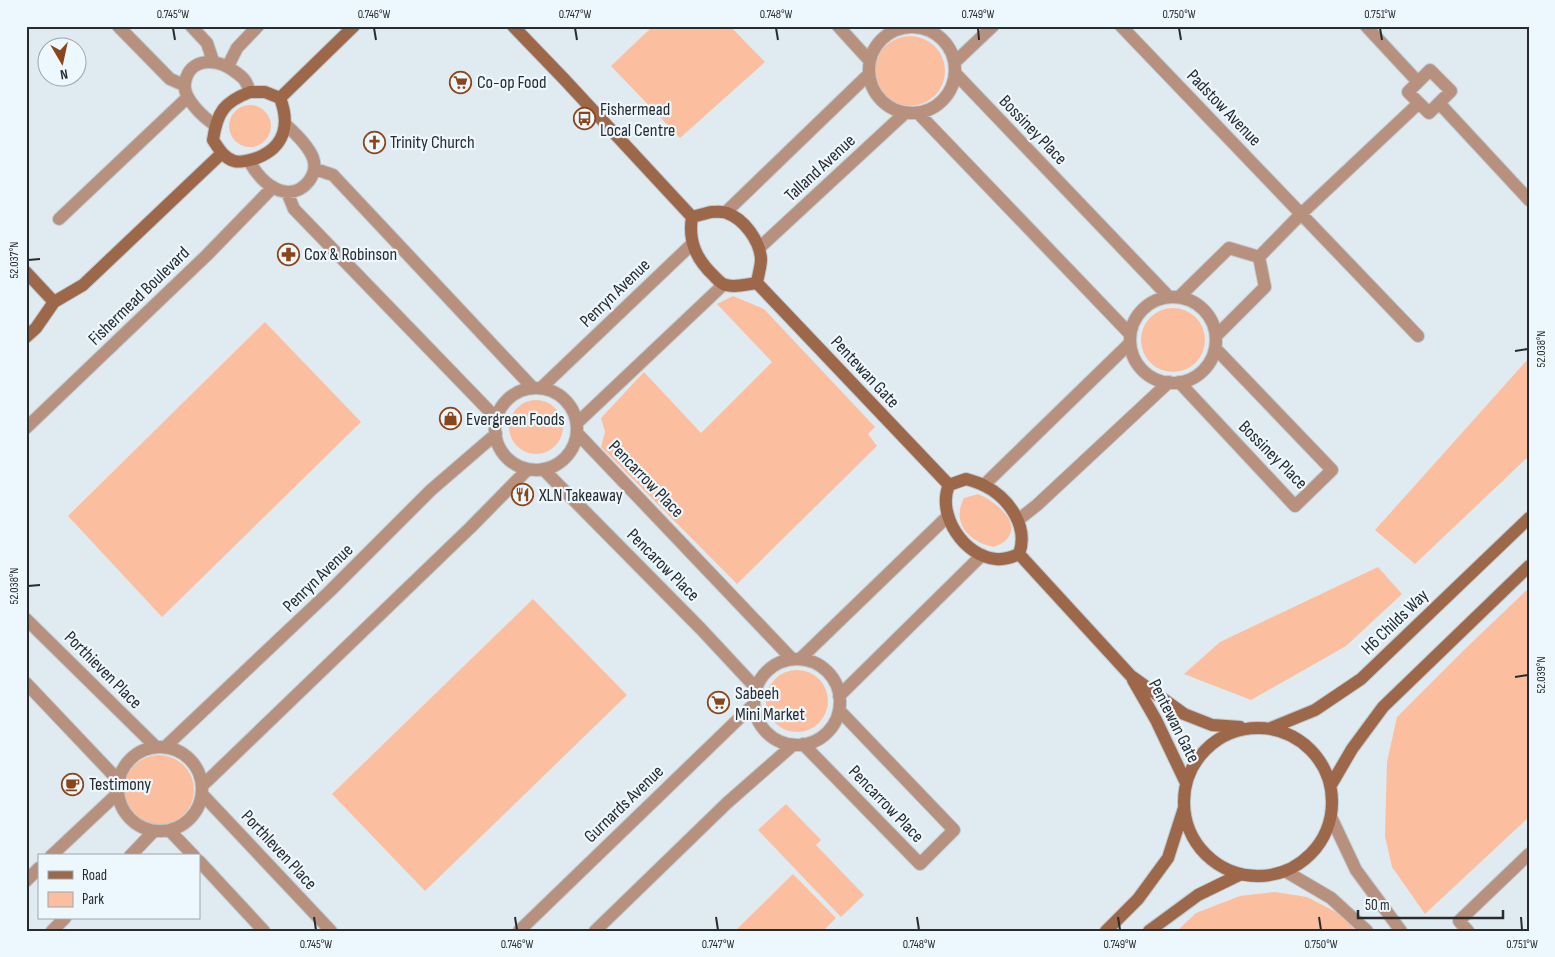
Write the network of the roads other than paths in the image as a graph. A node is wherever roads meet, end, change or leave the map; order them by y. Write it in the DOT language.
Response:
graph roads {
  1 [pos="118,26"];
  2 [pos="191,26"];
  3 [pos="258,26"];
  4 [pos="354,26"];
  5 [pos="514,26"];
  6 [pos="838,26"];
  7 [pos="906,26"];
  8 [pos="993,26"];
  9 [pos="1121,26"];
  10 [pos="1366,26"];
  11 [pos="918,27"];
  12 [pos="870,60"];
  13 [pos="213,61"];
  14 [pos="228,66"];
  15 [pos="955,68"];
  16 [pos="868,74"];
  17 [pos="1418,82"];
  18 [pos="186,91"];
  19 [pos="250,92"];
  20 [pos="280,98"];
  21 [pos="1419,103"];
  22 [pos="1439,104"];
  23 [pos="912,113"];
  24 [pos="215,125"];
  25 [pos="286,125"];
  26 [pos="222,154"];
  27 [pos="249,161"];
  28 [pos="315,169"];
  29 [pos="273,187"];
  30 [pos="287,192"];
  31 [pos="1529,200"];
  32 [pos="726,212"];
  33 [pos="1301,214"];
  34 [pos="692,216"];
  35 [pos="59,219"];
  36 [pos="692,244"];
  37 [pos="759,248"];
  38 [pos="1259,257"];
  39 [pos="26,272"];
  40 [pos="757,283"];
  41 [pos="723,285"];
  42 [pos="1174,297"];
  43 [pos="54,302"];
  44 [pos="1418,336"];
  45 [pos="26,337"];
  46 [pos="1130,338"];
  47 [pos="1215,342"];
  48 [pos="1174,382"];
  49 [pos="537,388"];
  50 [pos="497,419"];
  51 [pos="26,428"];
  52 [pos="577,428"];
  53 [pos="496,434"];
  54 [pos="528,469"];
  55 [pos="543,469"];
  56 [pos="948,485"];
  57 [pos="984,485"];
  58 [pos="948,516"];
  59 [pos="1529,518"];
  60 [pos="1018,520"];
  61 [pos="1019,554"];
  62 [pos="982,555"];
  63 [pos="1529,566"];
  64 [pos="26,619"];
  65 [pos="796,659"];
  66 [pos="1131,676"];
  67 [pos="26,683"];
  68 [pos="756,688"];
  69 [pos="839,696"];
  70 [pos="754,704"];
  71 [pos="839,710"];
  72 [pos="1250,727"];
  73 [pos="1271,728"];
  74 [pos="798,744"];
  75 [pos="160,747"];
  76 [pos="118,780"];
  77 [pos="1186,783"];
  78 [pos="1331,785"];
  79 [pos="202,790"];
  80 [pos="117,794"];
  81 [pos="1184,808"];
  82 [pos="1331,816"];
  83 [pos="170,830"];
  84 [pos="154,831"];
  85 [pos="53,854"];
  86 [pos="132,854"];
  87 [pos="192,854"];
  88 [pos="1529,854"];
  89 [pos="200,862"];
  90 [pos="38,869"];
  91 [pos="1285,871"];
  92 [pos="1241,874"];
  93 [pos="26,881"];
  94 [pos="63,920"];
  95 [pos="52,931"];
  96 [pos="264,931"];
  97 [pos="331,931"];
  98 [pos="519,931"];
  99 [pos="595,931"];
  100 [pos="1106,931"];
  101 [pos="1149,931"];
  102 [pos="1367,931"];
  103 [pos="1401,931"];
  104 [pos="1468,931"];
  1 -- 18 [label="street"];
  2 -- 13 [label="street"];
  3 -- 14 [label="street"];
  4 -- 20 [label="street"];
  5 -- 34 [label="street"];
  6 -- 12 [label="street"];
  7 -- 11 [label="street"];
  7 -- 12 [label="street"];
  8 -- 15 [label="street"];
  9 -- 33 [label="street, Padstow Avenue"];
  10 -- 17 [label="street"];
  11 -- 15 [label="street"];
  12 -- 16 [label="street"];
  13 -- 14 [label="street"];
  13 -- 18 [label="street"];
  14 -- 19 [label="street"];
  15 -- 23 [label="street"];
  15 -- 42 [label="street, Bossiney Place"];
  16 -- 23 [label="street"];
  16 -- 32 [label="street, Talland Avenue"];
  17 -- 21 [label="street"];
  17 -- 22 [label="street"];
  18 -- 24 [label="street"];
  18 -- 35 [label="street"];
  19 -- 20 [label="street"];
  19 -- 24 [label="street"];
  20 -- 25 [label="street"];
  21 -- 22 [label="street"];
  21 -- 33 [label="street"];
  22 -- 31 [label="street"];
  23 -- 37 [label="street, Talland Avenue"];
  23 -- 46 [label="street"];
  24 -- 26 [label="street"];
  25 -- 27 [label="street"];
  25 -- 28 [label="street"];
  26 -- 27 [label="street"];
  26 -- 43 [label="street"];
  27 -- 29 [label="street"];
  28 -- 30 [label="street"];
  28 -- 49 [label="street"];
  29 -- 30 [label="street"];
  29 -- 51 [label="street, Fishermead Boulevard"];
  30 -- 50 [label="street"];
  32 -- 34 [label="street"];
  32 -- 37 [label="street"];
  33 -- 38 [label="street"];
  33 -- 44 [label="street, Padstow Avenue"];
  34 -- 36 [label="street"];
  36 -- 41 [label="street"];
  36 -- 49 [label="street, Penryn Avenue"];
  37 -- 40 [label="street"];
  38 -- 42 [label="street"];
  38 -- 47 [label="street"];
  39 -- 43 [label="street"];
  40 -- 41 [label="street"];
  40 -- 56 [label="street, Pentewan Gate"];
  41 -- 52 [label="street"];
  42 -- 46 [label="street"];
  42 -- 47 [label="street"];
  43 -- 45 [label="street"];
  46 -- 48 [label="street"];
  46 -- 57 [label="street"];
  47 -- 48 [label="street"];
  47 -- 48 [label="street, Bossiney Place"];
  48 -- 60 [label="street"];
  49 -- 50 [label="street"];
  49 -- 52 [label="street"];
  50 -- 53 [label="street"];
  52 -- 55 [label="street"];
  52 -- 65 [label="street, Pencarrow Place"];
  53 -- 54 [label="street"];
  53 -- 75 [label="street, Penryn Avenue"];
  54 -- 55 [label="street"];
  54 -- 79 [label="street"];
  55 -- 68 [label="street, Pencarow Place"];
  56 -- 57 [label="street"];
  56 -- 58 [label="street"];
  57 -- 60 [label="street"];
  58 -- 62 [label="street"];
  58 -- 65 [label="street"];
  59 -- 73 [label="street, H6 Childs Way"];
  60 -- 61 [label="street"];
  61 -- 62 [label="street"];
  61 -- 66 [label="street, Pentewan Gate"];
  62 -- 69 [label="street"];
  63 -- 78 [label="street"];
  64 -- 75 [label="street, Porthieven Place"];
  65 -- 68 [label="street"];
  65 -- 69 [label="street"];
  66 -- 72 [label="street, Pentewan Gate"];
  66 -- 77 [label="street, Pentewan Gate"];
  67 -- 76 [label="street"];
  68 -- 70 [label="street"];
  69 -- 71 [label="street"];
  70 -- 74 [label="street"];
  70 -- 98 [label="street, Gurnards Avenue"];
  71 -- 74 [label="street"];
  71 -- 74 [label="street, Pencarrow Place"];
  72 -- 73 [label="street"];
  72 -- 77 [label="street"];
  73 -- 78 [label="street"];
  74 -- 99 [label="street"];
  75 -- 76 [label="street"];
  75 -- 79 [label="street"];
  76 -- 80 [label="street"];
  77 -- 81 [label="street"];
  78 -- 82 [label="street"];
  79 -- 83 [label="street"];
  79 -- 97 [label="street, Porthleven Place"];
  80 -- 84 [label="street"];
  80 -- 85 [label="street"];
  81 -- 92 [label="street"];
  81 -- 100 [label="street"];
  82 -- 91 [label="street"];
  82 -- 103 [label="street"];
  83 -- 84 [label="street"];
  83 -- 87 [label="street"];
  84 -- 86 [label="street"];
  88 -- 104 [label="street"];
  89 -- 96 [label="street"];
  90 -- 93 [label="street"];
  91 -- 92 [label="street"];
  91 -- 102 [label="street"];
  92 -- 101 [label="street"];
  94 -- 95 [label="street"];
}
